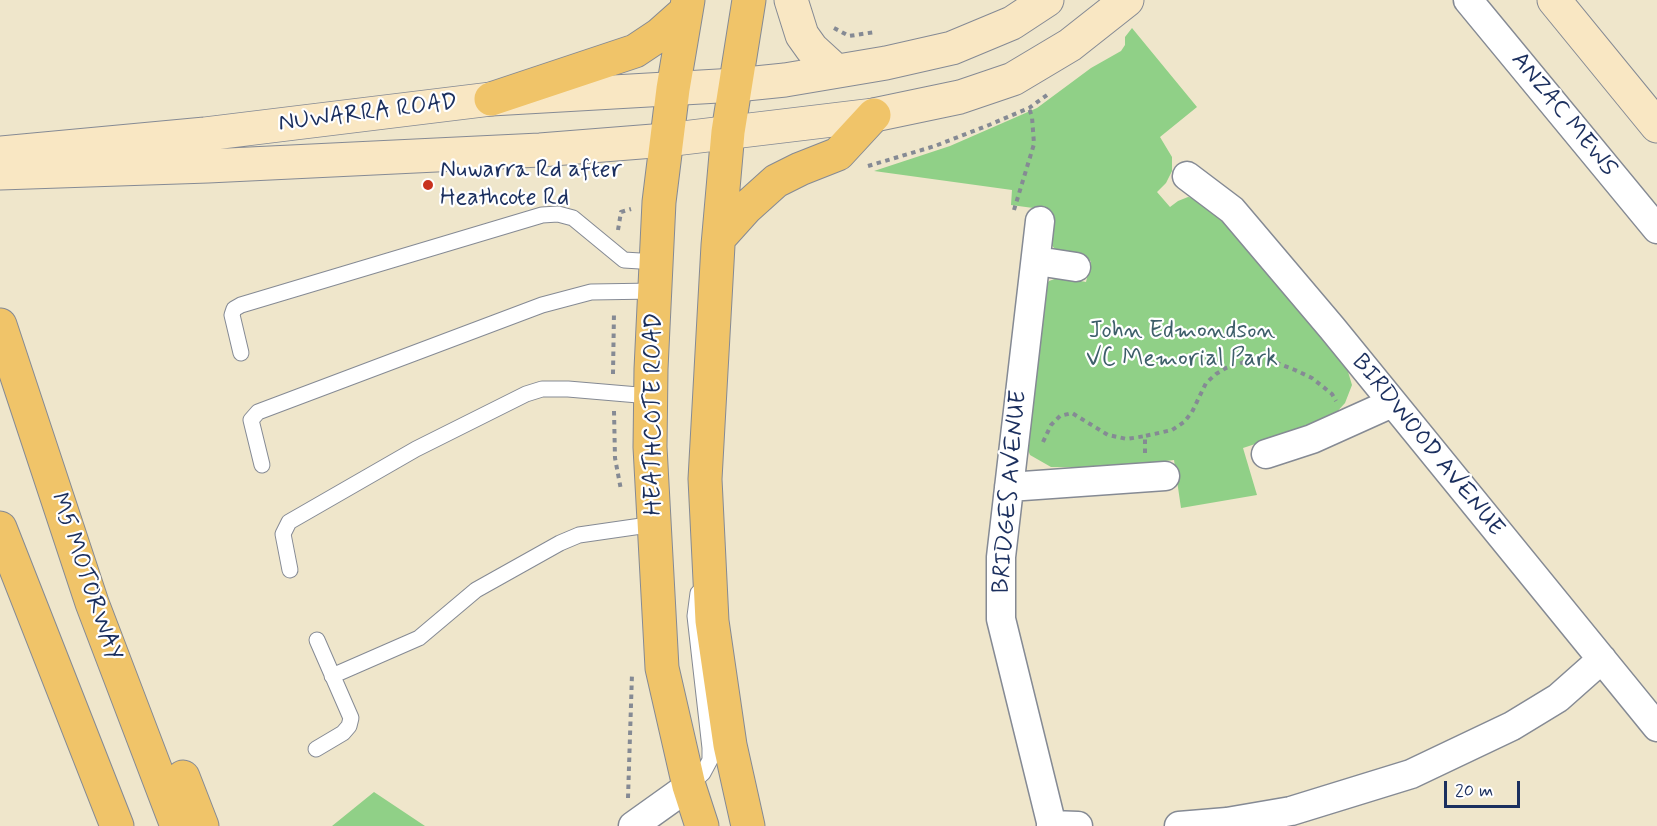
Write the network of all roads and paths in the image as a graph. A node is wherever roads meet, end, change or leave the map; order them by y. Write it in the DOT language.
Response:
graph roads {
  1 [pos="749,0"];
  2 [pos="791,0"];
  3 [pos="1047,0"];
  4 [pos="1127,0"];
  5 [pos="1468,0"];
  6 [pos="1554,0"];
  7 [pos="687,6"];
  8 [pos="833,27"];
  9 [pos="883,32"];
  10 [pos="836,71"];
  11 [pos="736,86"];
  12 [pos="673,89"];
  13 [pos="491,99"];
  14 [pos="874,115"];
  15 [pos="1657,126"];
  16 [pos="728,132"];
  17 [pos="666,140"];
  18 [pos="0,153"];
  19 [pos="860,169"];
  20 [pos="0,173"];
  21 [pos="1187,176"];
  22 [pos="1013,213"];
  23 [pos="1040,221"];
  24 [pos="1657,229"];
  25 [pos="719,238"];
  26 [pos="1037,261"];
  27 [pos="1076,267"];
  28 [pos="655,277"];
  29 [pos="0,325"];
  30 [pos="241,353"];
  31 [pos="650,396"];
  32 [pos="1392,403"];
  33 [pos="1349,422"];
  34 [pos="1144,436"];
  35 [pos="1266,454"];
  36 [pos="262,465"];
  37 [pos="1011,474"];
  38 [pos="1156,476"];
  39 [pos="655,524"];
  40 [pos="0,528"];
  41 [pos="707,528"];
  42 [pos="290,570"];
  43 [pos="92,603"];
  44 [pos="317,640"];
  45 [pos="1602,659"];
  46 [pos="333,676"];
  47 [pos="1657,727"];
  48 [pos="316,749"];
  49 [pos="689,786"];
  50 [pos="644,823"];
  51 [pos="117,826"];
  52 [pos="177,826"];
  53 [pos="202,826"];
  54 [pos="702,826"];
  55 [pos="748,826"];
  56 [pos="1060,826"];
  57 [pos="1179,826"];
  1 -- 11 [label="main road, HEATHCOTE ROAD"];
  2 -- 10 [label="main road"];
  3 -- 10 [label="main road, NUWARRA ROAD"];
  4 -- 14 [label="main road, NUWARRA ROAD"];
  5 -- 24 [label="street, ANZAC MEWS"];
  6 -- 15 [label="main road"];
  7 -- 12 [label="main road, HEATHCOTE ROAD"];
  7 -- 13 [label="main road"];
  8 -- 9 [label="path"];
  10 -- 11 [label="main road, NUWARRA ROAD"];
  11 -- 12 [label="main road, NUWARRA ROAD"];
  11 -- 16 [label="main road, HEATHCOTE ROAD"];
  12 -- 13 [label="main road, NUWARRA ROAD"];
  12 -- 17 [label="main road, HEATHCOTE ROAD"];
  13 -- 18 [label="main road, NUWARRA ROAD"];
  14 -- 16 [label="main road, NUWARRA ROAD"];
  14 -- 25 [label="main road"];
  16 -- 17 [label="main road, NUWARRA ROAD"];
  16 -- 25 [label="main road, HEATHCOTE ROAD"];
  17 -- 20 [label="main road, NUWARRA ROAD"];
  17 -- 28 [label="main road, HEATHCOTE ROAD"];
  19 -- 22 [label="path"];
  21 -- 32 [label="street, BIRDWOOD AVENUE"];
  23 -- 26 [label="street, BRIDGES AVENUE"];
  25 -- 41 [label="main road, HEATHCOTE ROAD"];
  26 -- 27 [label="street"];
  26 -- 37 [label="street, BRIDGES AVENUE"];
  28 -- 30 [label="lane"];
  28 -- 31 [label="main road, HEATHCOTE ROAD"];
  28 -- 36 [label="lane"];
  29 -- 43 [label="main road, M5 MOTORWAY"];
  31 -- 39 [label="main road, HEATHCOTE ROAD"];
  31 -- 42 [label="lane"];
  32 -- 33 [label="street"];
  32 -- 45 [label="street, BIRDWOOD AVENUE"];
  33 -- 34 [label="path"];
  33 -- 35 [label="street"];
  34 -- 37 [label="path"];
  34 -- 38 [label="path"];
  37 -- 38 [label="street"];
  37 -- 56 [label="street, BRIDGES AVENUE"];
  39 -- 46 [label="lane"];
  39 -- 49 [label="main road, HEATHCOTE ROAD"];
  40 -- 51 [label="main road"];
  41 -- 49 [label="lane"];
  41 -- 55 [label="main road, HEATHCOTE ROAD"];
  43 -- 52 [label="main road, M5 MOTORWAY"];
  43 -- 53 [label="main road"];
  44 -- 46 [label="lane"];
  45 -- 47 [label="street, BIRDWOOD AVENUE"];
  45 -- 57 [label="street"];
  46 -- 48 [label="lane"];
  49 -- 50 [label="street"];
  49 -- 54 [label="main road, HEATHCOTE ROAD"];
}
